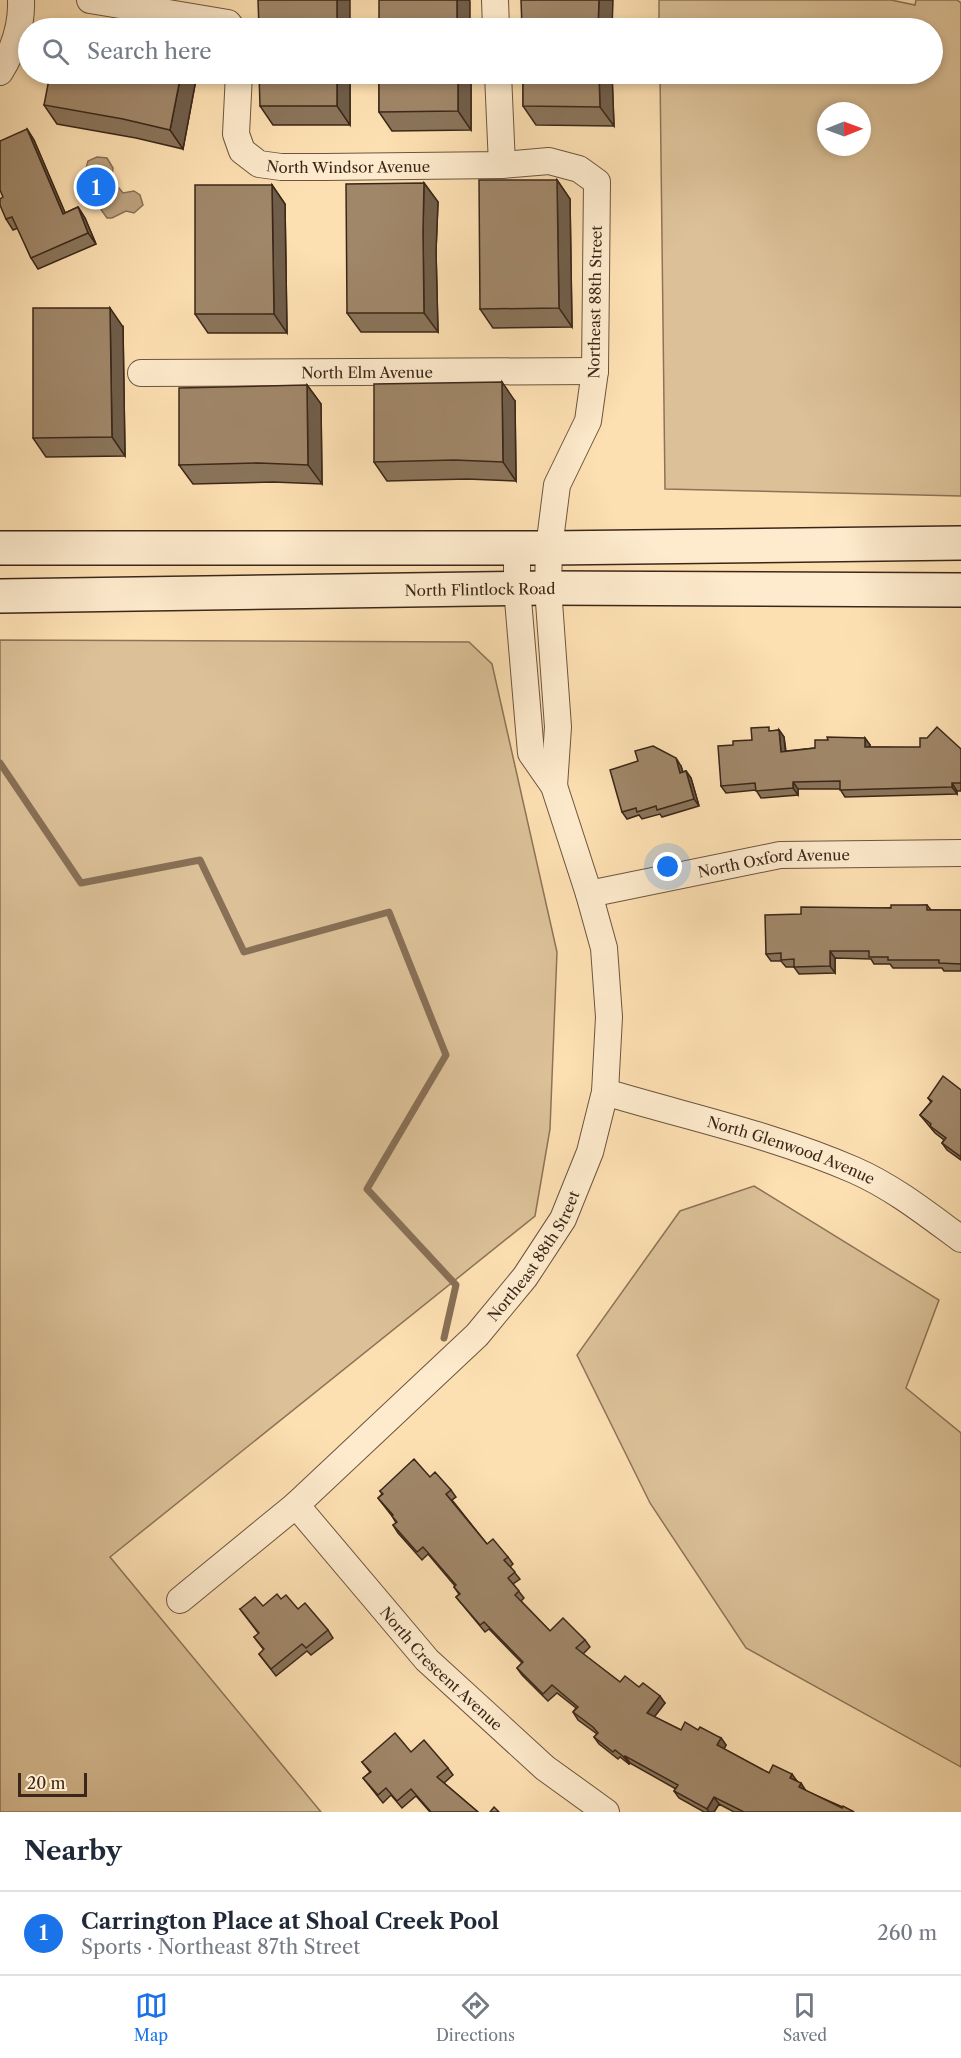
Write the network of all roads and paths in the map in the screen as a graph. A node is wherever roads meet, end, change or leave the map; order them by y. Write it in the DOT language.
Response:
graph roads {
  1 [pos="21,0"];
  2 [pos="90,0"];
  3 [pos="495,0"];
  4 [pos="20,18"];
  5 [pos="198,18"];
  6 [pos="496,18"];
  7 [pos="18,25"];
  8 [pos="0,72"];
  9 [pos="238,84"];
  10 [pos="498,84"];
  11 [pos="502,165"];
  12 [pos="595,370"];
  13 [pos="141,373"];
  14 [pos="961,543"];
  15 [pos="0,548"];
  16 [pos="517,548"];
  17 [pos="549,548"];
  18 [pos="533,588"];
  19 [pos="961,590"];
  20 [pos="0,596"];
  21 [pos="961,853"];
  22 [pos="589,894"];
  23 [pos="605,1092"];
  24 [pos="961,1239"];
  25 [pos="296,1505"];
  26 [pos="180,1600"];
  27 [pos="606,1812"];
  1 -- 4 [label="street"];
  2 -- 5 [label="street"];
  3 -- 6 [label="street"];
  7 -- 8 [label="street"];
  9 -- 11 [label="street, North Windsor Avenue"];
  10 -- 11 [label="street"];
  11 -- 12 [label="street, Northeast 88th Street"];
  12 -- 13 [label="street, North Elm Avenue"];
  12 -- 17 [label="street, Northeast 88th Street"];
  14 -- 17 [label="main road"];
  15 -- 16 [label="main road"];
  16 -- 17 [label="main road"];
  16 -- 18 [label="street"];
  17 -- 18 [label="street, Northeast 88th Street"];
  18 -- 19 [label="main road, North Flintlock Road"];
  18 -- 20 [label="main road, North Flintlock Road"];
  18 -- 22 [label="street, Northeast 88th Street"];
  21 -- 22 [label="street, North Oxford Avenue"];
  22 -- 23 [label="street, Northeast 88th Street"];
  23 -- 24 [label="street, North Glenwood Avenue"];
  23 -- 25 [label="street, Northeast 88th Street"];
  25 -- 26 [label="street, Northeast 88th Street"];
  25 -- 27 [label="street, North Crescent Avenue"];
}
